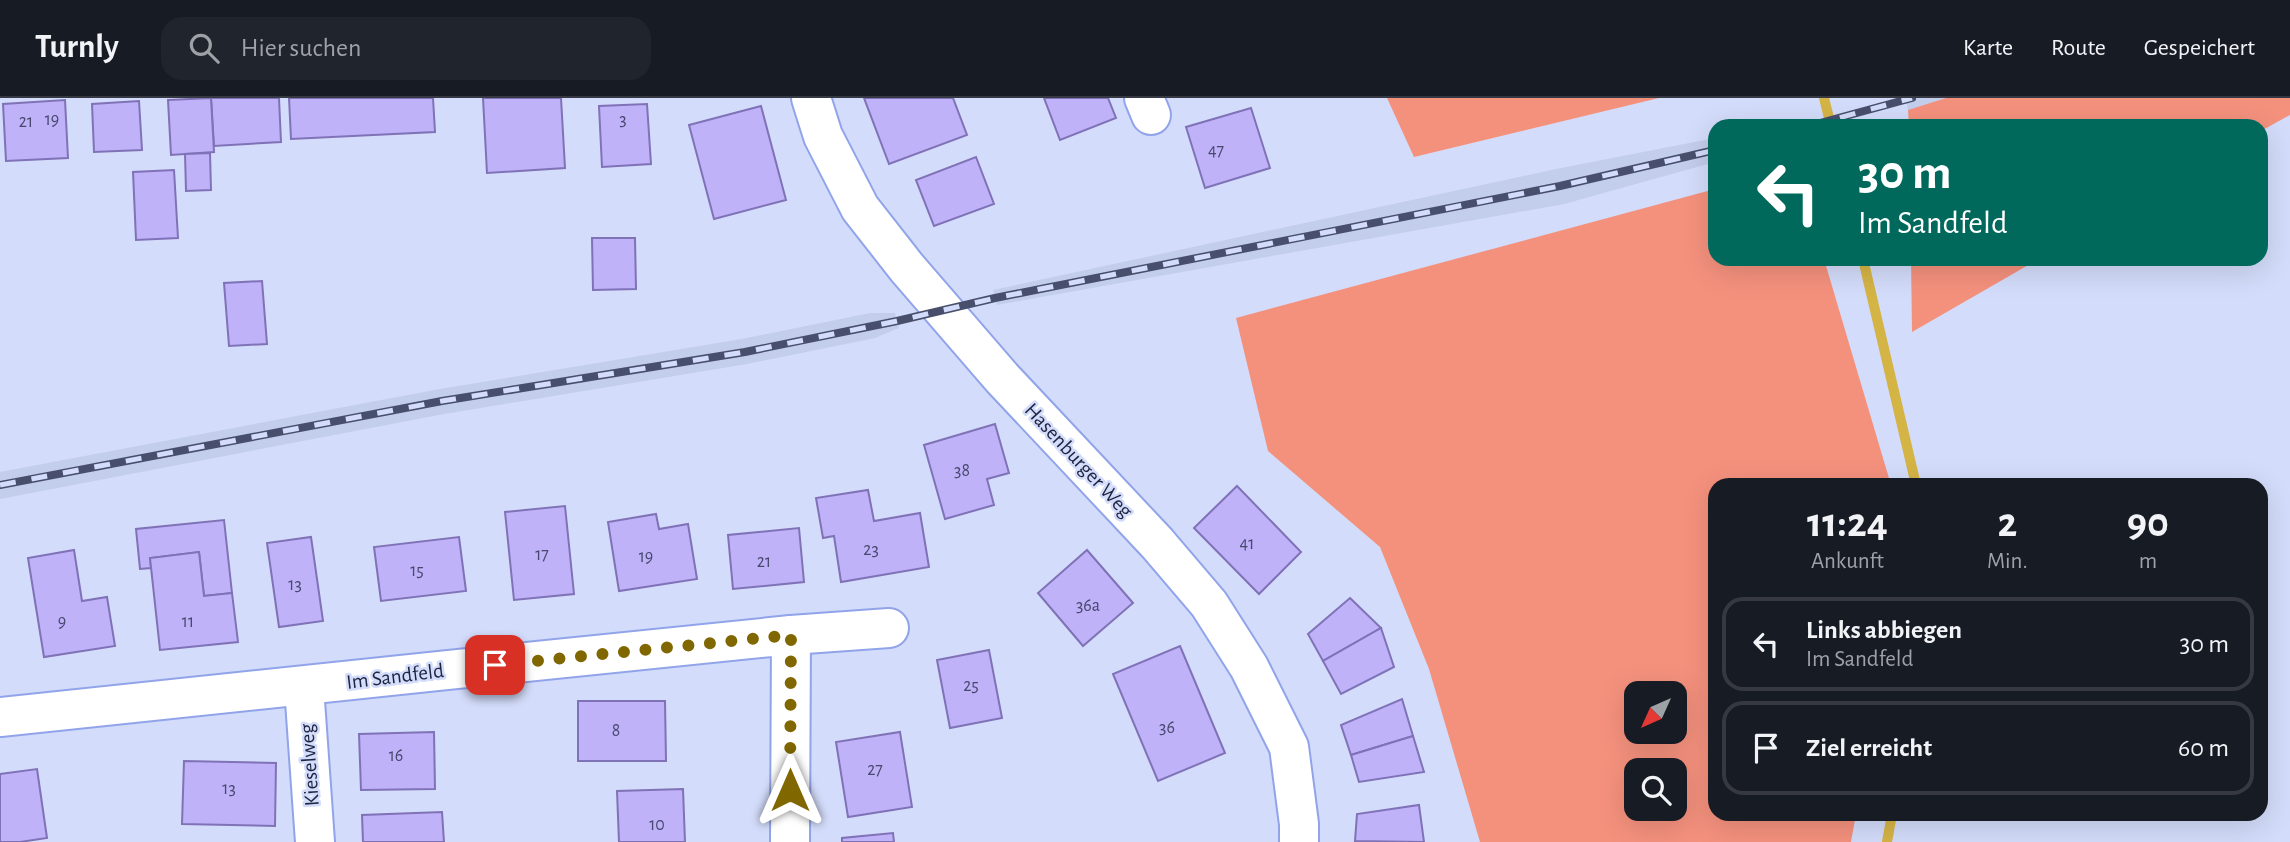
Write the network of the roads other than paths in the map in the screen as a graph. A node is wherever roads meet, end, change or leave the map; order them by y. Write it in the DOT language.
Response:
graph roads {
  1 [pos="811,98"];
  2 [pos="889,628"];
  3 [pos="791,635"];
  4 [pos="304,687"];
  5 [pos="0,718"];
  6 [pos="315,842"];
  7 [pos="790,842"];
  8 [pos="1299,842"];
  1 -- 8 [label="street, Hasenburger Weg"];
  2 -- 3 [label="street, Im Sandfeld"];
  3 -- 4 [label="street, Im Sandfeld"];
  3 -- 7 [label="street"];
  4 -- 5 [label="street, Im Sandfeld"];
  4 -- 6 [label="street, Kieselweg"];
}
